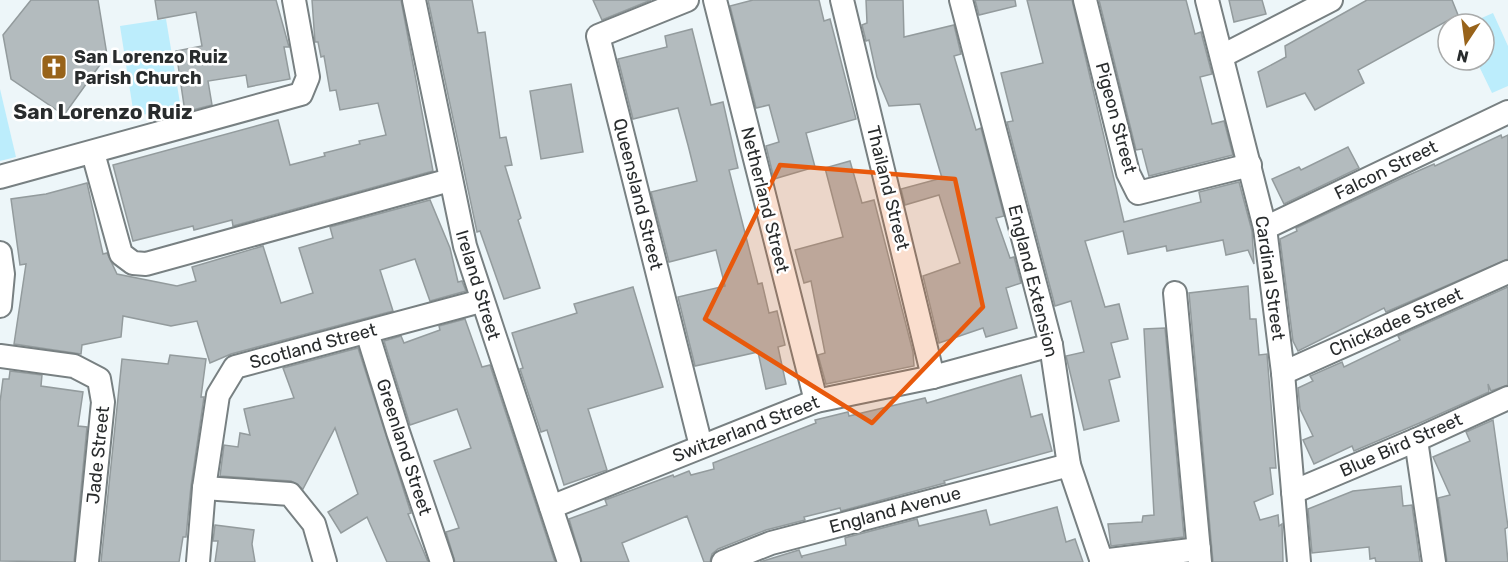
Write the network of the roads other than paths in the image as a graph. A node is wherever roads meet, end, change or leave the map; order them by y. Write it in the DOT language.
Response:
graph roads {
  1 [pos="294,0"];
  2 [pos="414,0"];
  3 [pos="687,0"];
  4 [pos="715,0"];
  5 [pos="842,0"];
  6 [pos="961,0"];
  7 [pos="1085,0"];
  8 [pos="1207,0"];
  9 [pos="1331,0"];
  10 [pos="1222,56"];
  11 [pos="1508,112"];
  12 [pos="93,153"];
  13 [pos="1250,165"];
  14 [pos="0,177"];
  15 [pos="450,180"];
  16 [pos="1265,228"];
  17 [pos="0,253"];
  18 [pos="1508,272"];
  19 [pos="1175,292"];
  20 [pos="482,301"];
  21 [pos="0,306"];
  22 [pos="367,332"];
  23 [pos="1051,345"];
  24 [pos="0,356"];
  25 [pos="1283,373"];
  26 [pos="933,377"];
  27 [pos="1508,398"];
  28 [pos="816,401"];
  29 [pos="1416,440"];
  30 [pos="700,446"];
  31 [pos="1069,465"];
  32 [pos="204,488"];
  33 [pos="1293,492"];
  34 [pos="551,507"];
  35 [pos="1199,556"];
  36 [pos="87,562"];
  37 [pos="198,562"];
  38 [pos="325,562"];
  39 [pos="442,562"];
  40 [pos="569,562"];
  41 [pos="723,562"];
  42 [pos="1102,562"];
  43 [pos="1299,562"];
  44 [pos="1434,562"];
  1 -- 12 [label="street"];
  2 -- 15 [label="street, Ireland Street"];
  3 -- 30 [label="street, Queensland Street"];
  4 -- 28 [label="street, Netherland Street"];
  5 -- 26 [label="street, Thailand Street"];
  6 -- 23 [label="street, England Extension"];
  7 -- 13 [label="street, Pigeon Street"];
  8 -- 10 [label="street, Cardinal Street"];
  9 -- 10 [label="street"];
  10 -- 13 [label="street, Cardinal Street"];
  11 -- 16 [label="street, Falcon Street"];
  12 -- 14 [label="street"];
  12 -- 15 [label="street"];
  13 -- 16 [label="street, Cardinal Street"];
  15 -- 20 [label="street, Ireland Street"];
  16 -- 25 [label="street, Cardinal Street"];
  17 -- 21 [label="street"];
  18 -- 25 [label="street, Chickadee Street"];
  19 -- 35 [label="street"];
  20 -- 22 [label="street, Scotland Street"];
  20 -- 34 [label="street, Ireland Street"];
  22 -- 32 [label="street, Scotland Street"];
  22 -- 39 [label="street, Greenland Street"];
  23 -- 26 [label="street, Switzerland Street"];
  23 -- 31 [label="street, England Extension"];
  24 -- 36 [label="street, Jade Street"];
  25 -- 33 [label="street, Cardinal Street"];
  26 -- 28 [label="street, Switzerland Street"];
  27 -- 29 [label="street, Blue Bird Street"];
  28 -- 30 [label="street, Switzerland Street"];
  29 -- 33 [label="street, Blue Bird Street"];
  29 -- 44 [label="street"];
  30 -- 34 [label="street, Switzerland Street"];
  31 -- 41 [label="street, England Avenue"];
  31 -- 42 [label="street, England Extension"];
  32 -- 37 [label="street, Scotland Street"];
  32 -- 38 [label="street"];
  33 -- 43 [label="street, Cardinal Street"];
  34 -- 40 [label="street, Ireland Street"];
  35 -- 42 [label="street"];
}
